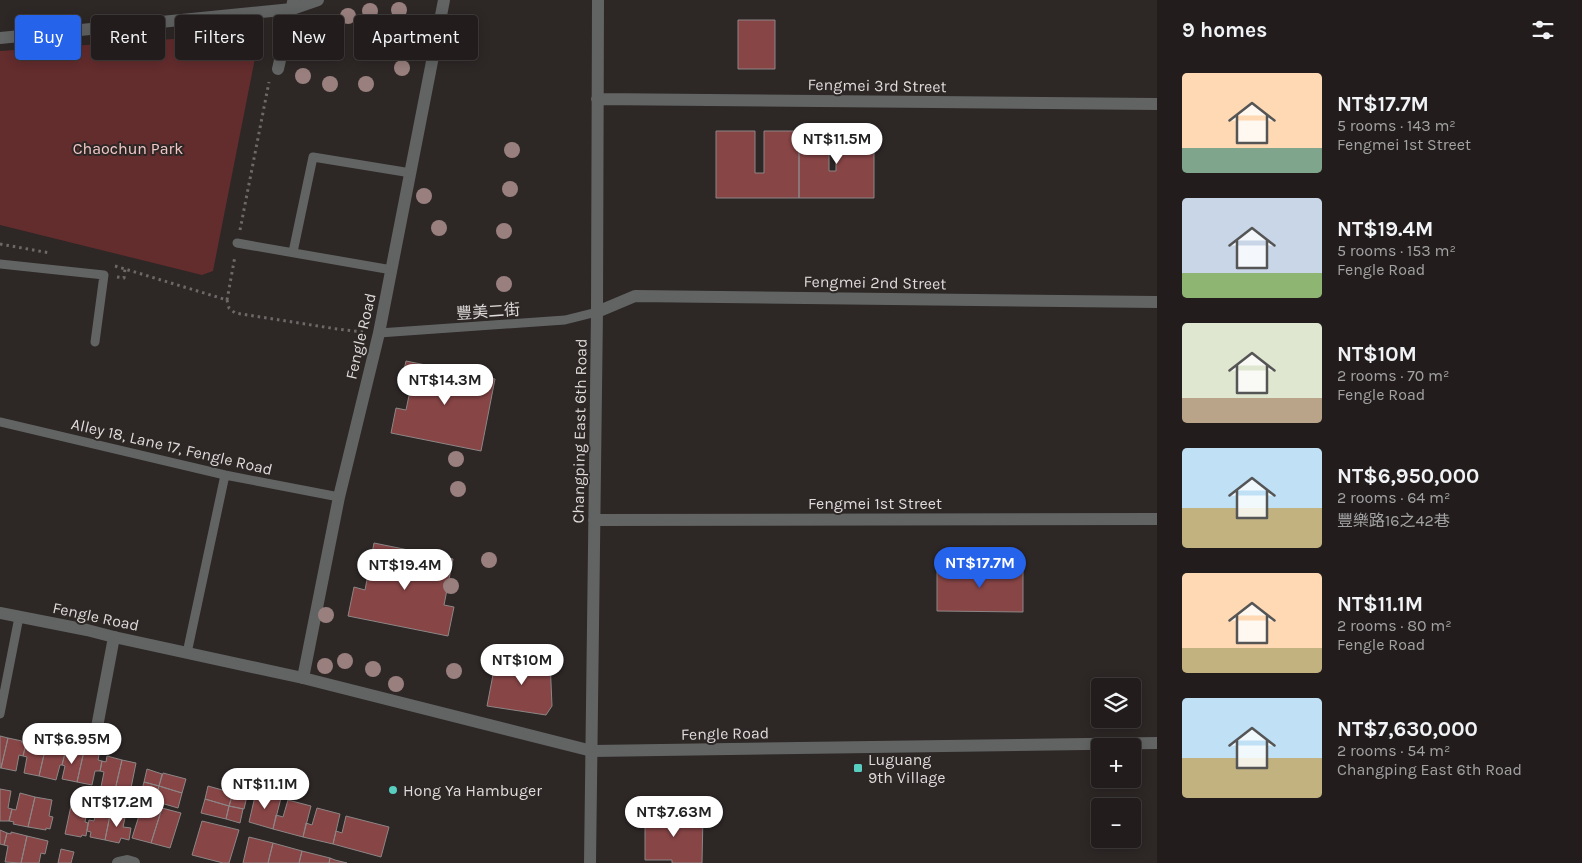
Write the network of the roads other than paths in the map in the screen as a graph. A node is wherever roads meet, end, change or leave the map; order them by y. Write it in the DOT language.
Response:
graph roads {
  1 [pos="318,0"];
  2 [pos="444,0"];
  3 [pos="598,0"];
  4 [pos="292,4"];
  5 [pos="0,38"];
  6 [pos="278,69"];
  7 [pos="597,99"];
  8 [pos="1157,104"];
  9 [pos="411,173"];
  10 [pos="237,243"];
  11 [pos="293,252"];
  12 [pos="0,264"];
  13 [pos="392,270"];
  14 [pos="1157,302"];
  15 [pos="597,312"];
  16 [pos="379,333"];
  17 [pos="95,342"];
  18 [pos="0,422"];
  19 [pos="225,475"];
  20 [pos="339,497"];
  21 [pos="1157,518"];
  22 [pos="594,520"];
  23 [pos="0,613"];
  24 [pos="19,617"];
  25 [pos="114,637"];
  26 [pos="187,653"];
  27 [pos="303,678"];
  28 [pos="0,714"];
  29 [pos="94,743"];
  30 [pos="1157,743"];
  31 [pos="592,751"];
  32 [pos="118,863"];
  33 [pos="134,863"];
  34 [pos="590,863"];
  1 -- 4 [label="street"];
  2 -- 9 [label="street, Fengle Road"];
  3 -- 7 [label="street, Changping East 6th Road"];
  4 -- 5 [label="street"];
  4 -- 6 [label="street"];
  7 -- 8 [label="street, Fengmei 3rd Street"];
  7 -- 15 [label="street, Changping East 6th Road"];
  9 -- 11 [label="lane"];
  9 -- 13 [label="street, Fengle Road"];
  10 -- 11 [label="lane"];
  11 -- 13 [label="lane"];
  12 -- 17 [label="lane"];
  13 -- 16 [label="street, Fengle Road"];
  14 -- 15 [label="street, Fengmei 2nd Street"];
  15 -- 16 [label="lane, 豐美二街"];
  15 -- 22 [label="street, Changping East 6th Road"];
  16 -- 20 [label="street, Fengle Road"];
  18 -- 19 [label="lane, Alley 18, Lane 17, Fengle Road"];
  19 -- 20 [label="lane, Alley 18, Lane 17, Fengle Road"];
  19 -- 26 [label="lane"];
  20 -- 27 [label="street, Fengle Road"];
  21 -- 22 [label="street, Fengmei 1st Street"];
  22 -- 31 [label="street, Changping East 6th Road"];
  23 -- 24 [label="street, Fengle Road"];
  24 -- 25 [label="street, Fengle Road"];
  24 -- 28 [label="lane"];
  25 -- 26 [label="street, Fengle Road"];
  25 -- 29 [label="street"];
  26 -- 27 [label="street, Fengle Road"];
  27 -- 31 [label="street, Fengle Road"];
  30 -- 31 [label="street, Fengle Road"];
  31 -- 34 [label="street, Changping East 6th Road"];
  32 -- 33 [label="street"];
}
